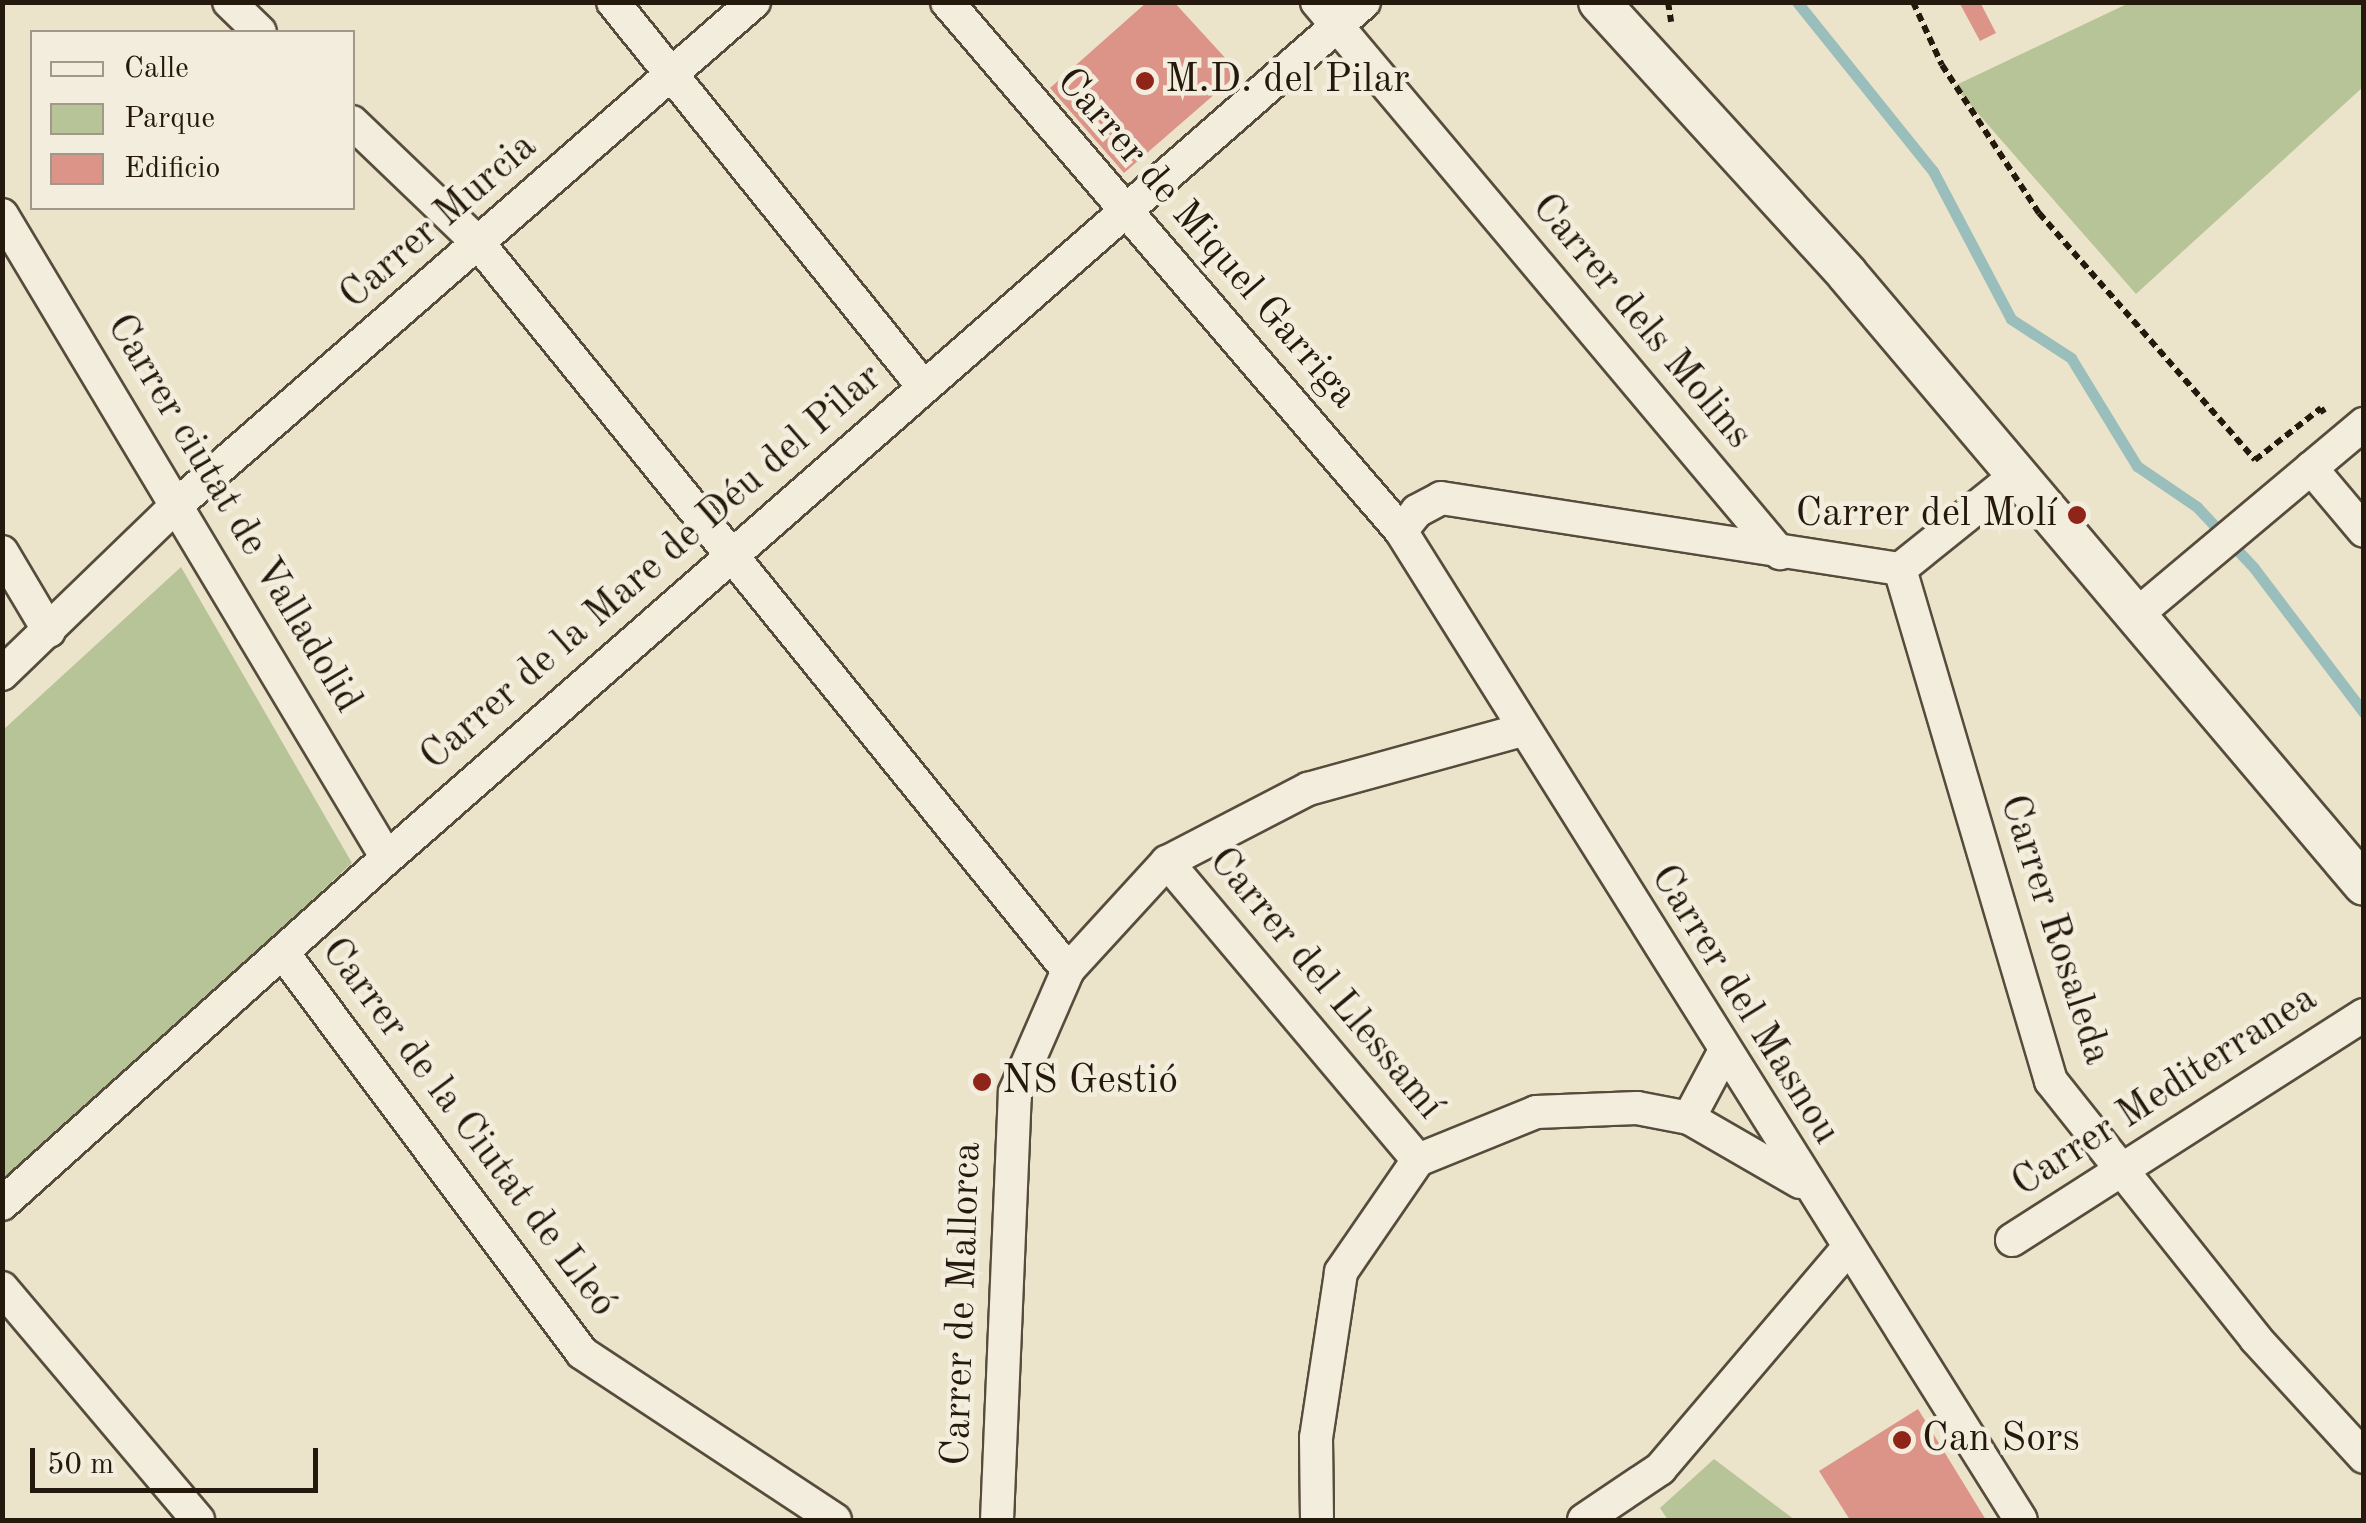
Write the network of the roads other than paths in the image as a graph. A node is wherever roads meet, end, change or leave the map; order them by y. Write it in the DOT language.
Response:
graph roads {
  1 [pos="229,2"];
  2 [pos="612,2"];
  3 [pos="754,2"];
  4 [pos="946,2"];
  5 [pos="1364,2"];
  6 [pos="1600,2"];
  7 [pos="1327,15"];
  8 [pos="258,30"];
  9 [pos="674,72"];
  10 [pos="355,125"];
  11 [pos="1125,208"];
  12 [pos="2,216"];
  13 [pos="479,244"];
  14 [pos="923,386"];
  15 [pos="2364,424"];
  16 [pos="2311,468"];
  17 [pos="2017,475"];
  18 [pos="179,503"];
  19 [pos="2364,531"];
  20 [pos="1400,532"];
  21 [pos="2,552"];
  22 [pos="1780,554"];
  23 [pos="732,558"];
  24 [pos="1900,569"];
  25 [pos="2136,616"];
  26 [pos="49,631"];
  27 [pos="2,674"];
  28 [pos="1522,730"];
  29 [pos="388,858"];
  30 [pos="1167,862"];
  31 [pos="2364,885"];
  32 [pos="282,952"];
  33 [pos="1068,970"];
  34 [pos="2364,1015"];
  35 [pos="1723,1054"];
  36 [pos="1689,1118"];
  37 [pos="1418,1160"];
  38 [pos="2122,1169"];
  39 [pos="1808,1187"];
  40 [pos="2,1204"];
  41 [pos="2012,1240"];
  42 [pos="1848,1248"];
  43 [pos="2,1288"];
  44 [pos="2364,1457"];
  45 [pos="198,1520"];
  46 [pos="835,1520"];
  47 [pos="997,1520"];
  48 [pos="1317,1520"];
  49 [pos="1584,1520"];
  50 [pos="2021,1520"];
  1 -- 8 [label="street"];
  2 -- 9 [label="street"];
  3 -- 9 [label="street, Carrer Murcia"];
  4 -- 11 [label="street, Carrer de Miquel Garriga"];
  5 -- 7 [label="street, Carrer de la Mare de Déu del Pilar"];
  6 -- 17 [label="street"];
  7 -- 11 [label="street, Carrer de la Mare de Déu del Pilar"];
  7 -- 22 [label="street, Carrer dels Molins"];
  9 -- 13 [label="street, Carrer Murcia"];
  9 -- 14 [label="street"];
  10 -- 13 [label="street"];
  11 -- 14 [label="street, Carrer de la Mare de Déu del Pilar"];
  11 -- 20 [label="street, Carrer de Miquel Garriga"];
  12 -- 18 [label="street, Carrer ciutat de Valladolid"];
  13 -- 18 [label="street, Carrer Murcia"];
  13 -- 23 [label="street"];
  14 -- 23 [label="street, Carrer de la Mare de Déu del Pilar"];
  15 -- 16 [label="street"];
  16 -- 19 [label="street"];
  16 -- 25 [label="street"];
  17 -- 24 [label="street"];
  17 -- 25 [label="street"];
  18 -- 26 [label="street, Carrer Murcia"];
  18 -- 29 [label="street, Carrer ciutat de Valladolid"];
  20 -- 22 [label="street"];
  20 -- 28 [label="street, Carrer del Masnou"];
  21 -- 26 [label="street"];
  22 -- 24 [label="street"];
  23 -- 29 [label="street, Carrer de la Mare de Déu del Pilar"];
  23 -- 33 [label="street"];
  24 -- 38 [label="street, Carrer Rosaleda"];
  25 -- 31 [label="street"];
  26 -- 27 [label="street, Carrer Murcia"];
  28 -- 30 [label="street, Carrer de Mallorca"];
  28 -- 35 [label="street, Carrer del Masnou"];
  29 -- 32 [label="street, Carrer de la Mare de Déu del Pilar"];
  30 -- 33 [label="street, Carrer de Mallorca"];
  30 -- 37 [label="street, Carrer del Llessamí"];
  32 -- 40 [label="street, Carrer de la Mare de Déu del Pilar"];
  32 -- 46 [label="street, Carrer de la Ciutat de Lleó"];
  33 -- 47 [label="street, Carrer de Mallorca"];
  34 -- 38 [label="street, Carrer Mediterranea"];
  35 -- 36 [label="street"];
  35 -- 39 [label="street, Carrer del Masnou"];
  36 -- 37 [label="street"];
  36 -- 39 [label="street"];
  37 -- 48 [label="street"];
  38 -- 41 [label="street, Carrer Mediterranea"];
  38 -- 44 [label="street, Carrer Rosaleda"];
  39 -- 42 [label="street, Carrer del Masnou"];
  42 -- 49 [label="street"];
  42 -- 50 [label="street, Carrer del Masnou"];
  43 -- 45 [label="street"];
}
